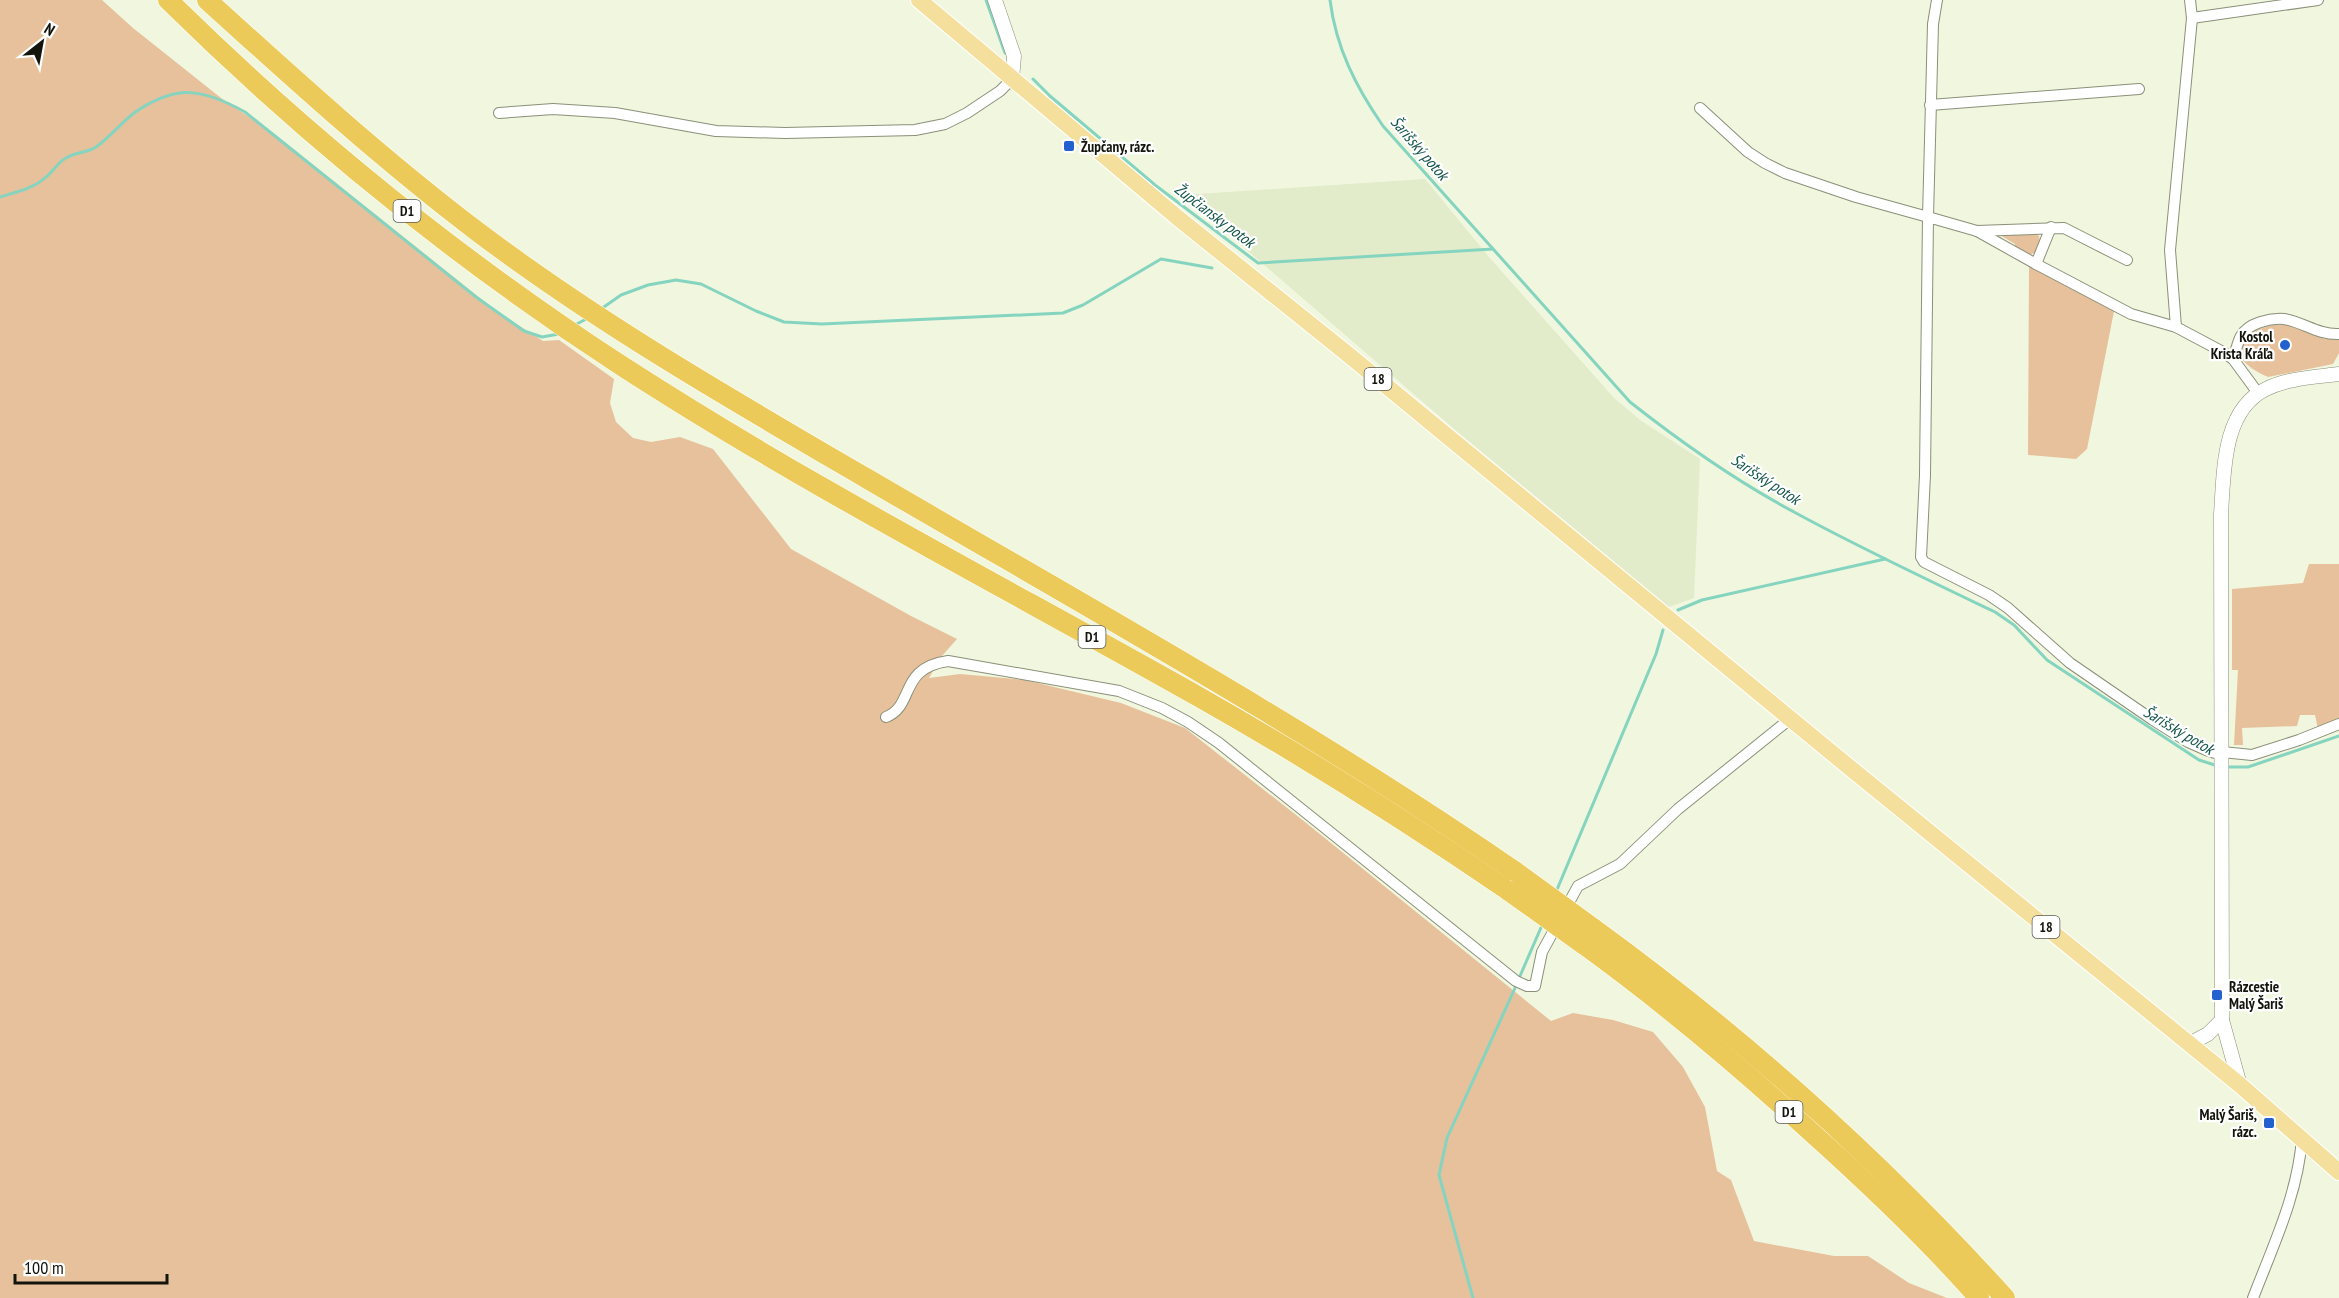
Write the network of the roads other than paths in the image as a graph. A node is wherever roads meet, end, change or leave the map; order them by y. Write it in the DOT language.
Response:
graph roads {
  1 [pos="168,0"];
  2 [pos="207,0"];
  3 [pos="919,0"];
  4 [pos="995,0"];
  5 [pos="1937,0"];
  6 [pos="2190,0"];
  7 [pos="2318,0"];
  8 [pos="2192,18"];
  9 [pos="1012,79"];
  10 [pos="2139,89"];
  11 [pos="1930,105"];
  12 [pos="1701,108"];
  13 [pos="499,113"];
  14 [pos="1929,217"];
  15 [pos="2051,227"];
  16 [pos="1977,231"];
  17 [pos="2127,260"];
  18 [pos="2036,264"];
  19 [pos="2176,327"];
  20 [pos="2339,334"];
  21 [pos="2233,359"];
  22 [pos="2338,371"];
  23 [pos="2258,393"];
  24 [pos="886,717"];
  25 [pos="1790,719"];
  26 [pos="2339,724"];
  27 [pos="2222,755"];
  28 [pos="1588,936"];
  29 [pos="2222,1020"];
  30 [pos="2189,1044"];
  31 [pos="2240,1084"];
  32 [pos="2302,1138"];
  33 [pos="2339,1172"];
  34 [pos="1979,1298"];
  35 [pos="2005,1298"];
  36 [pos="2253,1298"];
  1 -- 28 [label="highway, D1, bridge"];
  2 -- 28 [label="highway, D1, bridge"];
  3 -- 9 [label="main road, 18"];
  4 -- 9 [label="street"];
  5 -- 11 [label="street"];
  6 -- 8 [label="street"];
  7 -- 8 [label="street"];
  8 -- 19 [label="street"];
  9 -- 13 [label="street"];
  9 -- 25 [label="main road, 18"];
  10 -- 11 [label="street"];
  11 -- 14 [label="street"];
  12 -- 14 [label="street"];
  14 -- 16 [label="street"];
  14 -- 27 [label="street"];
  15 -- 16 [label="street"];
  15 -- 17 [label="street"];
  15 -- 18 [label="street"];
  16 -- 18 [label="street"];
  18 -- 19 [label="street"];
  19 -- 21 [label="street"];
  20 -- 21 [label="street"];
  21 -- 23 [label="street"];
  22 -- 23 [label="street"];
  23 -- 27 [label="street"];
  24 -- 25 [label="street"];
  25 -- 30 [label="main road, 18"];
  26 -- 27 [label="street"];
  27 -- 29 [label="street"];
  28 -- 34 [label="highway, D1"];
  28 -- 35 [label="highway, D1"];
  29 -- 30 [label="street"];
  29 -- 31 [label="street"];
  30 -- 31 [label="main road, 18"];
  31 -- 32 [label="main road, 18"];
  32 -- 33 [label="main road, 18"];
  32 -- 36 [label="street"];
}
